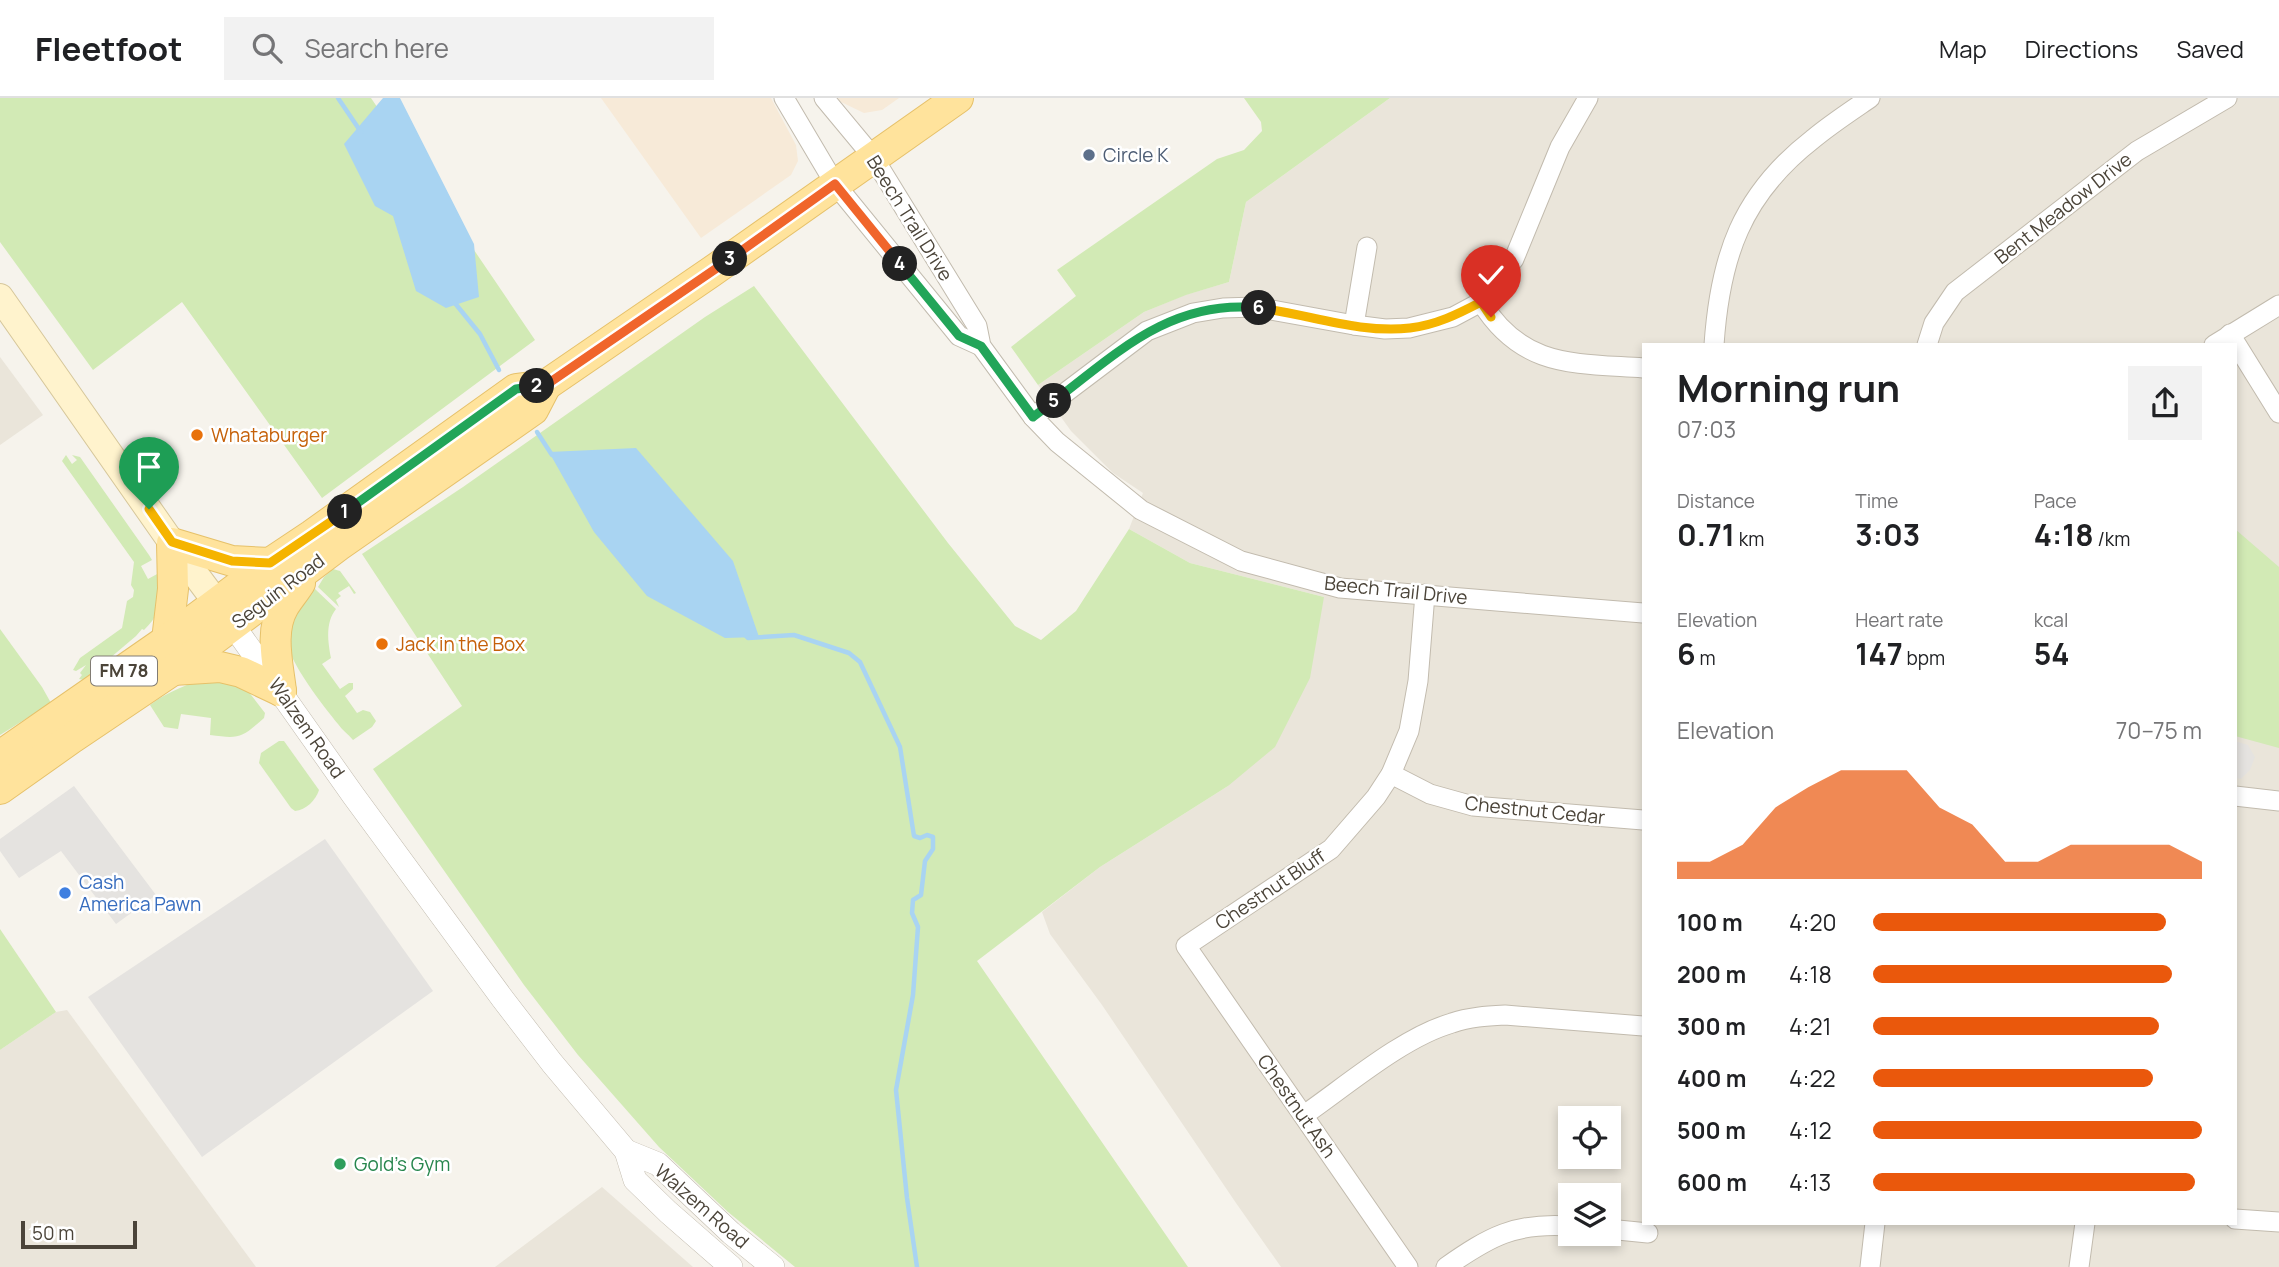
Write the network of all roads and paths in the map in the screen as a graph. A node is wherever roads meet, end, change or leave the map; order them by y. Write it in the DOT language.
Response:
graph roads {
  1 [pos="784,98"];
  2 [pos="824,98"];
  3 [pos="958,98"];
  4 [pos="1588,98"];
  5 [pos="1870,98"];
  6 [pos="2227,98"];
  7 [pos="873,157"];
  8 [pos="835,184"];
  9 [pos="1367,247"];
  10 [pos="0,297"];
  11 [pos="1481,302"];
  12 [pos="2279,305"];
  13 [pos="1354,325"];
  14 [pos="2222,339"];
  15 [pos="1714,343"];
  16 [pos="1928,343"];
  17 [pos="981,346"];
  18 [pos="2237,358"];
  19 [pos="1642,368"];
  20 [pos="546,385"];
  21 [pos="2279,413"];
  22 [pos="1033,417"];
  23 [pos="172,542"];
  24 [pos="270,563"];
  25 [pos="309,568"];
  26 [pos="1425,594"];
  27 [pos="1642,613"];
  28 [pos="225,615"];
  29 [pos="167,640"];
  30 [pos="173,670"];
  31 [pos="281,691"];
  32 [pos="0,756"];
  33 [pos="1391,775"];
  34 [pos="2,787"];
  35 [pos="2237,796"];
  36 [pos="2279,801"];
  37 [pos="1642,820"];
  38 [pos="1186,946"];
  39 [pos="1642,1026"];
  40 [pos="1304,1115"];
  41 [pos="626,1151"];
  42 [pos="2237,1219"];
  43 [pos="2279,1222"];
  44 [pos="1875,1225"];
  45 [pos="2085,1225"];
  46 [pos="1558,1226"];
  47 [pos="1621,1230"];
  48 [pos="1648,1233"];
  49 [pos="731,1267"];
  50 [pos="773,1267"];
  51 [pos="1408,1267"];
  52 [pos="1446,1267"];
  53 [pos="1870,1267"];
  54 [pos="2079,1267"];
  1 -- 8 [label="street, Beech Trail Drive"];
  2 -- 7 [label="street, Beech Trail Drive"];
  3 -- 7 [label="main road, Seguin Road / FM 78"];
  4 -- 11 [label="street"];
  5 -- 15 [label="street"];
  6 -- 16 [label="street, Bent Meadow Drive"];
  7 -- 8 [label="main road, Seguin Road / FM 78"];
  7 -- 17 [label="street, Beech Trail Drive"];
  8 -- 17 [label="street, Beech Trail Drive"];
  8 -- 20 [label="main road, Seguin Road / FM 78"];
  9 -- 13 [label="street"];
  10 -- 23 [label="main road, Walzem Road"];
  11 -- 13 [label="street"];
  11 -- 19 [label="street"];
  12 -- 14 [label="street"];
  13 -- 22 [label="street"];
  17 -- 22 [label="street, Beech Trail Drive"];
  18 -- 21 [label="street"];
  20 -- 24 [label="main road, Seguin Road / FM 78"];
  20 -- 25 [label="main road, Seguin Road / FM 78"];
  22 -- 26 [label="street, Beech Trail Drive"];
  23 -- 24 [label="main road"];
  23 -- 28 [label="main road, Walzem Road"];
  23 -- 29 [label="main road"];
  24 -- 28 [label="main road, Seguin Road / FM 78"];
  25 -- 28 [label="main road, Seguin Road / FM 78"];
  25 -- 31 [label="main road"];
  26 -- 27 [label="street, Beech Trail Drive"];
  26 -- 33 [label="street, Chestnut Bluff"];
  28 -- 29 [label="main road, Seguin Road / FM 78"];
  28 -- 30 [label="main road, Seguin Road / FM 78"];
  28 -- 31 [label="street, Walzem Road"];
  29 -- 32 [label="main road, Seguin Road / FM 78"];
  30 -- 31 [label="main road"];
  30 -- 34 [label="main road, Seguin Road / FM 78"];
  31 -- 41 [label="street, Walzem Road"];
  33 -- 37 [label="street, Chestnut Cedar"];
  33 -- 38 [label="street, Chestnut Bluff"];
  35 -- 36 [label="street"];
  38 -- 40 [label="street, Chestnut Ash"];
  39 -- 40 [label="street"];
  40 -- 51 [label="street, Chestnut Ash"];
  41 -- 49 [label="street, Walzem Road"];
  41 -- 50 [label="street, Walzem Road"];
  42 -- 43 [label="street"];
  44 -- 53 [label="street"];
  45 -- 54 [label="street"];
  46 -- 52 [label="street"];
  47 -- 48 [label="street"];
}
